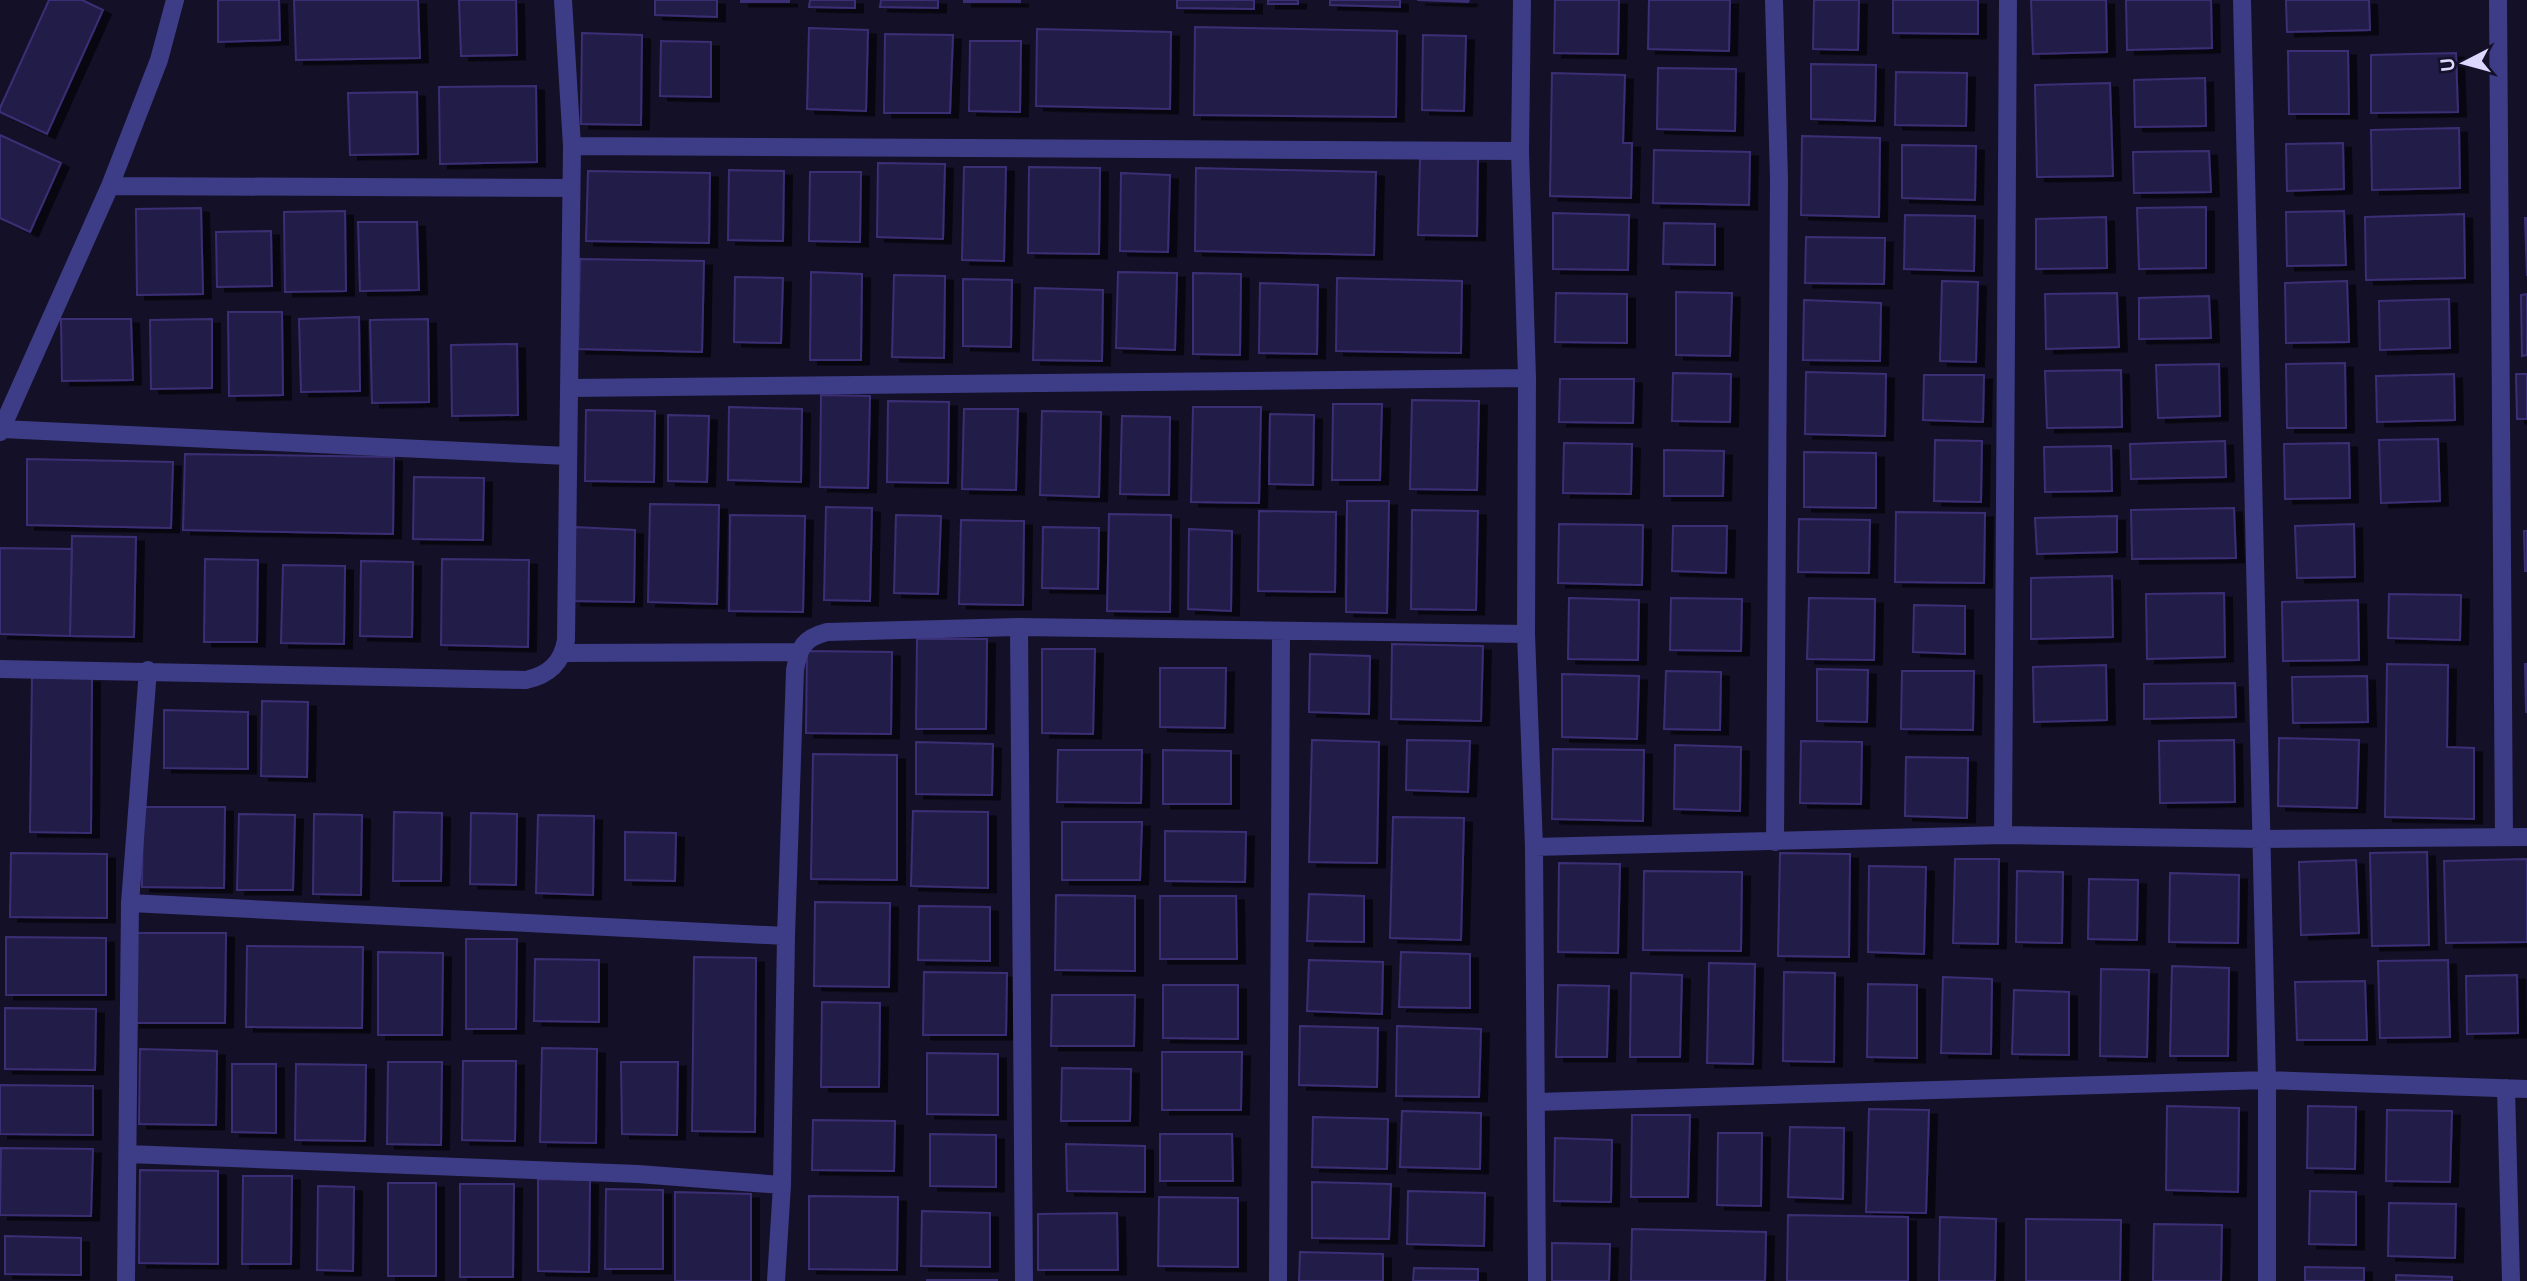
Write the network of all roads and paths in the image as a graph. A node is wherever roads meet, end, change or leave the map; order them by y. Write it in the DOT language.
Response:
graph roads {
  1 [pos="176,0"];
  2 [pos="563,0"];
  3 [pos="1522,0"];
  4 [pos="1774,0"];
  5 [pos="2008,0"];
  6 [pos="2242,0"];
  7 [pos="2498,0"];
  8 [pos="572,146"];
  9 [pos="1520,151"];
  10 [pos="110,186"];
  11 [pos="571,188"];
  12 [pos="1527,379"];
  13 [pos="569,388"];
  14 [pos="1,430"];
  15 [pos="568,456"];
  16 [pos="1018,627"];
  17 [pos="1282,632"];
  18 [pos="1525,634"];
  19 [pos="798,652"];
  20 [pos="564,653"];
  21 [pos="0,669"];
  22 [pos="148,670"];
  23 [pos="2003,835"];
  24 [pos="2504,837"];
  25 [pos="2527,837"];
  26 [pos="2262,839"];
  27 [pos="1775,842"];
  28 [pos="1534,847"];
  29 [pos="130,903"];
  30 [pos="786,936"];
  31 [pos="2267,1080"];
  32 [pos="2507,1088"];
  33 [pos="2527,1089"];
  34 [pos="1536,1102"];
  35 [pos="128,1154"];
  36 [pos="782,1185"];
  37 [pos="126,1281"];
  38 [pos="776,1281"];
  39 [pos="1024,1281"];
  40 [pos="1278,1281"];
  41 [pos="1537,1281"];
  42 [pos="2267,1281"];
  43 [pos="2511,1281"];
  1 -- 10 [label="street"];
  2 -- 8 [label="street"];
  3 -- 9 [label="street"];
  4 -- 27 [label="street"];
  5 -- 23 [label="street"];
  6 -- 26 [label="street"];
  7 -- 24 [label="street"];
  8 -- 9 [label="street"];
  8 -- 11 [label="street"];
  9 -- 12 [label="street"];
  10 -- 11 [label="street"];
  10 -- 14 [label="street"];
  11 -- 13 [label="street"];
  12 -- 13 [label="street"];
  12 -- 18 [label="street"];
  13 -- 15 [label="street"];
  14 -- 15 [label="street"];
  15 -- 20 [label="street"];
  16 -- 17 [label="street"];
  16 -- 19 [label="street"];
  16 -- 39 [label="street"];
  17 -- 18 [label="street"];
  17 -- 40 [label="street"];
  18 -- 28 [label="street"];
  19 -- 20 [label="street"];
  19 -- 30 [label="street"];
  20 -- 22 [label="street"];
  21 -- 22 [label="street"];
  22 -- 29 [label="street"];
  23 -- 26 [label="street"];
  23 -- 27 [label="street"];
  24 -- 25 [label="street"];
  24 -- 26 [label="street"];
  26 -- 31 [label="street"];
  27 -- 28 [label="street"];
  28 -- 34 [label="street"];
  29 -- 30 [label="street"];
  29 -- 35 [label="street"];
  30 -- 36 [label="street"];
  31 -- 32 [label="street"];
  31 -- 34 [label="street"];
  31 -- 42 [label="street"];
  32 -- 33 [label="street"];
  32 -- 43 [label="street"];
  34 -- 41 [label="street"];
  35 -- 36 [label="street"];
  35 -- 37 [label="street"];
  36 -- 38 [label="street"];
}
